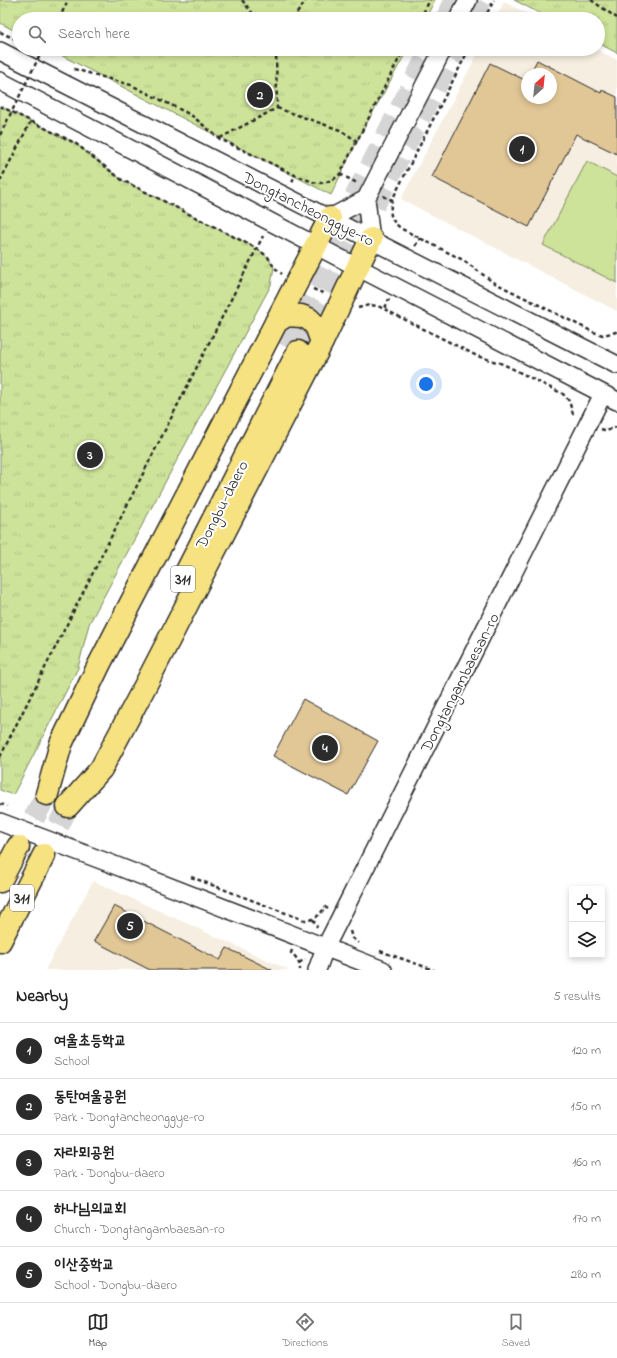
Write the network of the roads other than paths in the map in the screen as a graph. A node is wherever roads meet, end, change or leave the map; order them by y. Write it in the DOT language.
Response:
graph roads {
  1 [pos="468,0"];
  2 [pos="462,12"];
  3 [pos="0,51"];
  4 [pos="439,56"];
  5 [pos="0,81"];
  6 [pos="366,199"];
  7 [pos="330,218"];
  8 [pos="371,239"];
  9 [pos="316,246"];
  10 [pos="357,267"];
  11 [pos="276,322"];
  12 [pos="322,342"];
  13 [pos="617,365"];
  14 [pos="610,397"];
  15 [pos="0,822"];
  16 [pos="18,847"];
  17 [pos="44,855"];
  18 [pos="0,881"];
  19 [pos="0,941"];
  20 [pos="325,948"];
  21 [pos="317,970"];
  22 [pos="383,970"];
  1 -- 2 [label="street"];
  3 -- 7 [label="street, Dongtancheonggye-ro"];
  4 -- 6 [label="street"];
  5 -- 9 [label="street, Dongtancheonggye-ro"];
  6 -- 7 [label="street"];
  6 -- 8 [label="street"];
  7 -- 8 [label="street, Dongtancheonggye-ro"];
  7 -- 9 [label="highway"];
  8 -- 10 [label="highway"];
  8 -- 13 [label="street, Dongtancheonggye-ro"];
  9 -- 10 [label="street, Dongtancheonggye-ro"];
  9 -- 11 [label="highway"];
  10 -- 12 [label="highway"];
  10 -- 14 [label="street, Dongtancheonggye-ro"];
  11 -- 12 [label="highway"];
  11 -- 12 [label="highway, Dongbu-daero / 311"];
  14 -- 20 [label="street, Dongtangambaesan-ro"];
  15 -- 20 [label="street"];
  16 -- 18 [label="highway, 311"];
  17 -- 19 [label="highway, 311"];
  20 -- 21 [label="street, Dongtangambaesan-ro"];
  20 -- 22 [label="street"];
}
